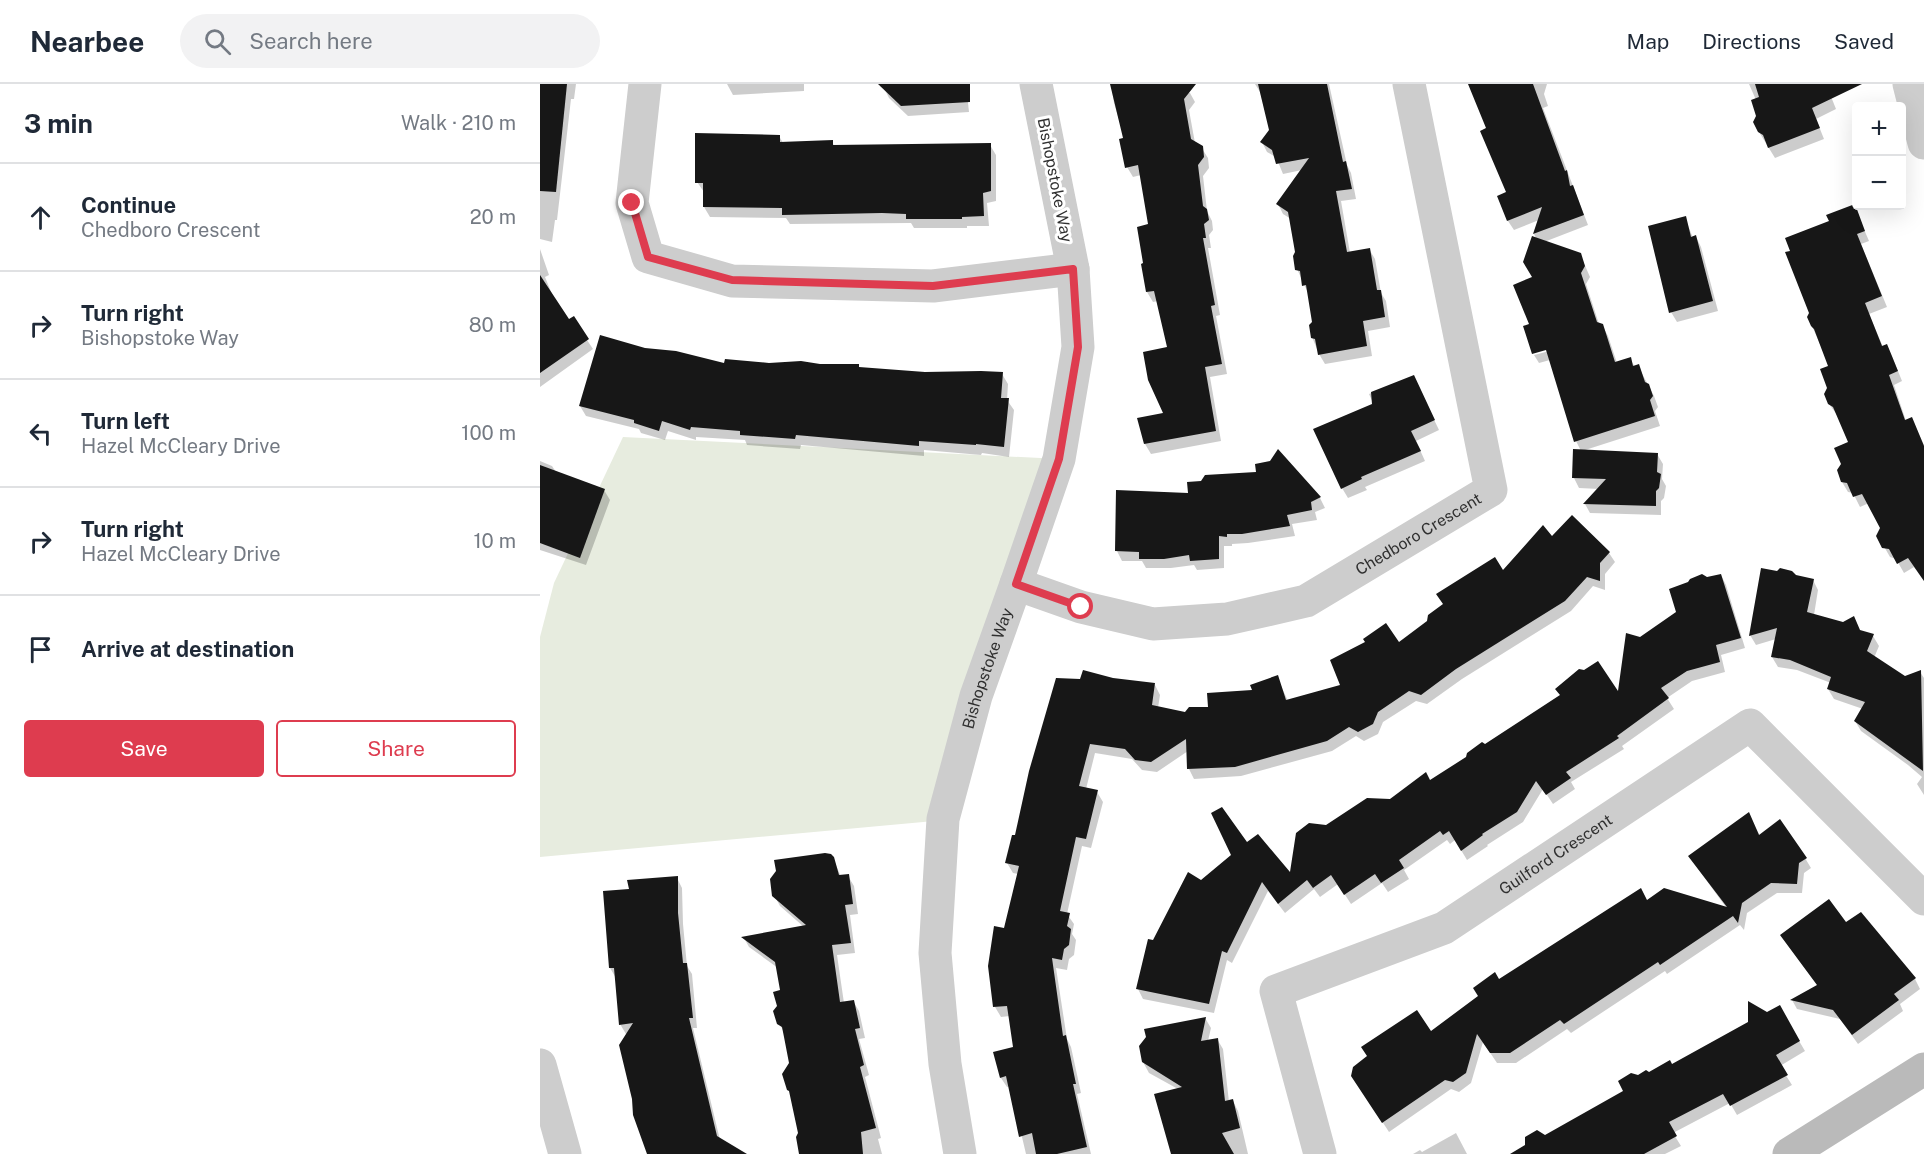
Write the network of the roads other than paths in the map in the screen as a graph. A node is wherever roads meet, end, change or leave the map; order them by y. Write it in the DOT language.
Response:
graph roads {
  1 [pos="645,84"];
  2 [pos="1036,84"];
  3 [pos="1409,84"];
  4 [pos="1909,84"];
  5 [pos="1924,143"];
  6 [pos="1073,269"];
  7 [pos="1016,584"];
  8 [pos="1924,899"];
  9 [pos="540,1065"];
  10 [pos="1924,1069"];
  11 [pos="565,1154"];
  12 [pos="960,1154"];
  13 [pos="1320,1154"];
  14 [pos="1790,1154"];
  1 -- 6 [label="street"];
  2 -- 6 [label="street, Bishopstoke Way"];
  3 -- 7 [label="street, Chedboro Crescent"];
  4 -- 5 [label="street"];
  6 -- 7 [label="street, Bishopstoke Way"];
  7 -- 12 [label="street, Bishopstoke Way"];
  8 -- 13 [label="street, Guilford Crescent"];
  9 -- 11 [label="street"];
  10 -- 14 [label="street"];
}
